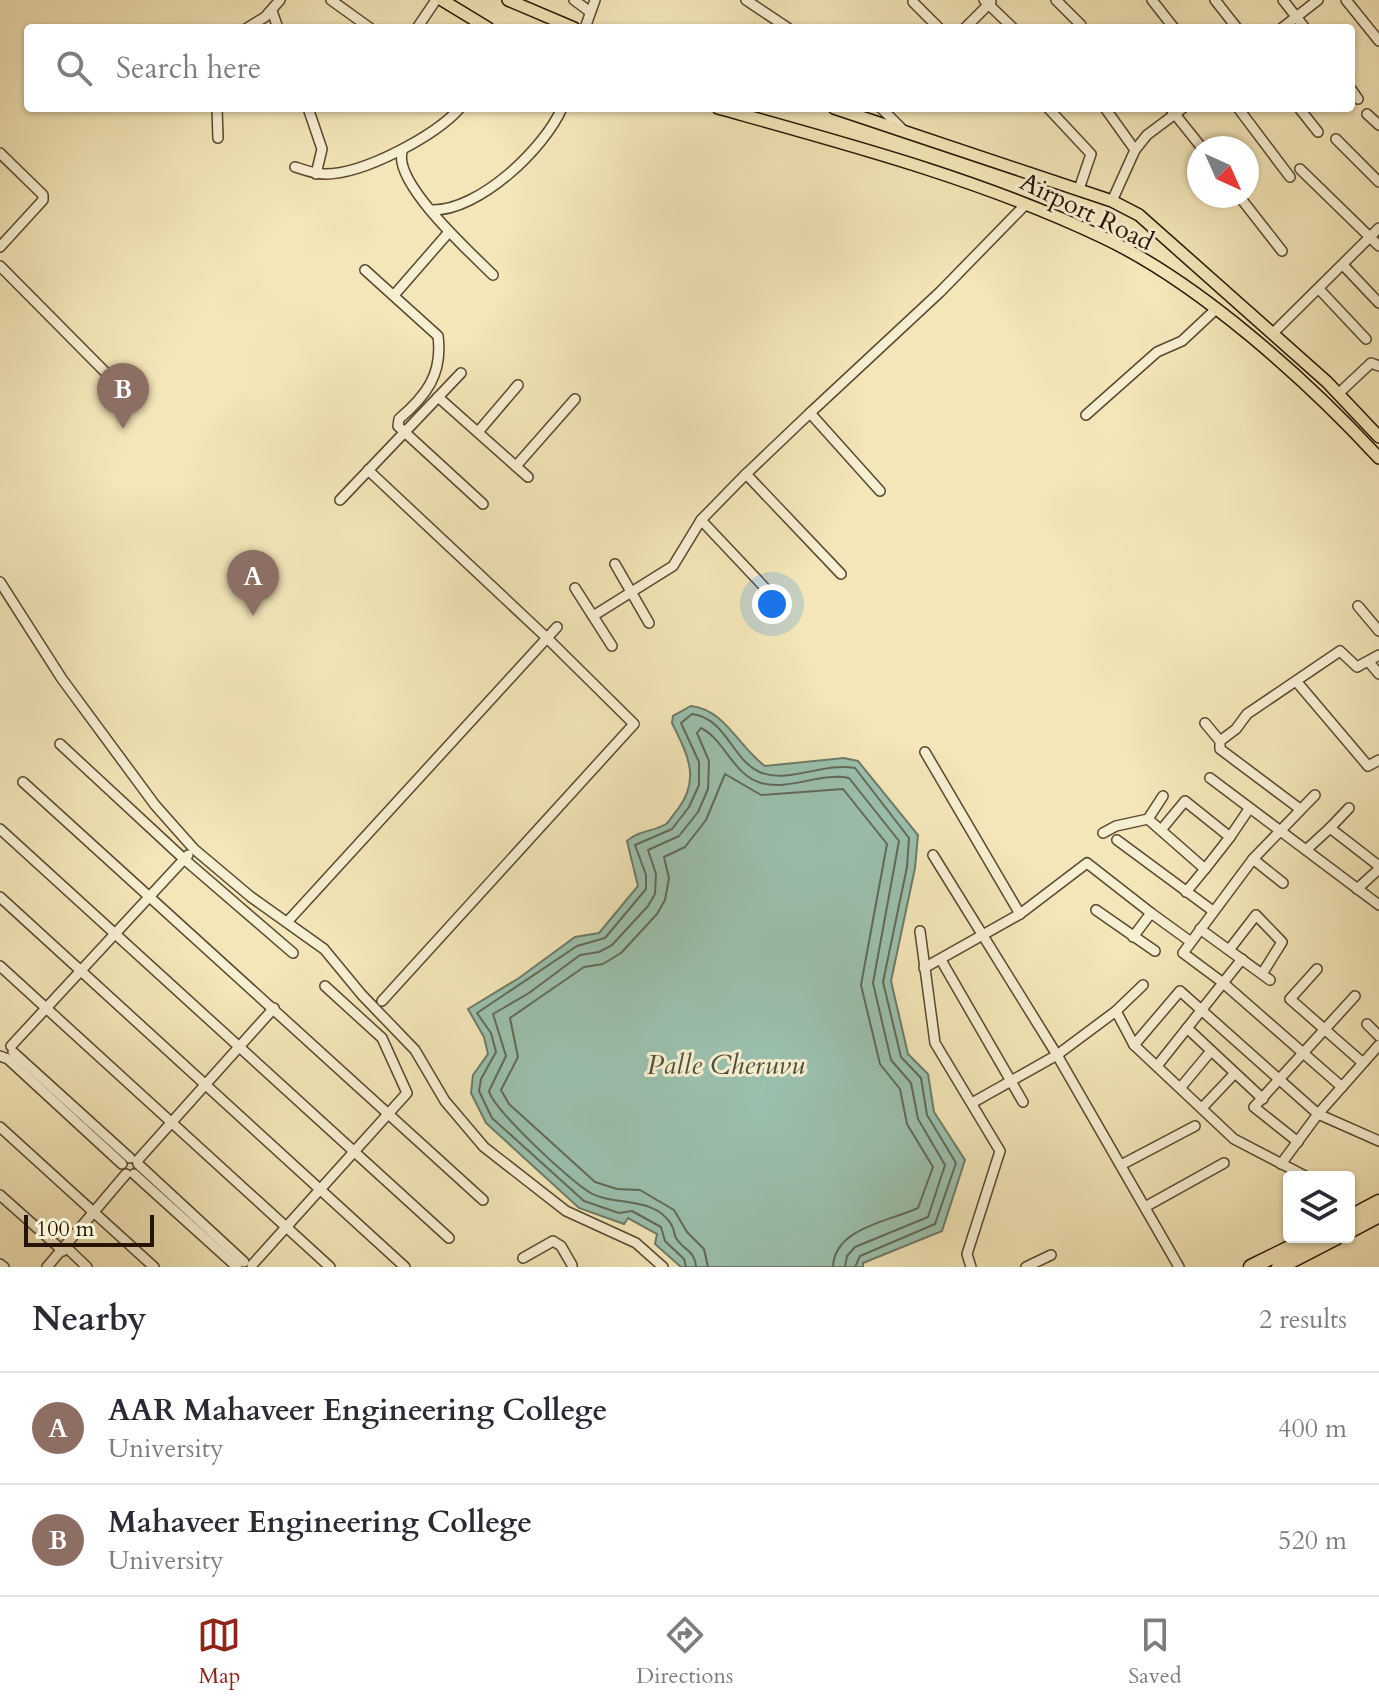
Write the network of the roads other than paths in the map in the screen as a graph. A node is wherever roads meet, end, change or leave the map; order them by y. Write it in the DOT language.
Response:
graph roads {
  1 [pos="280,0"];
  2 [pos="331,0"];
  3 [pos="436,0"];
  4 [pos="442,0"];
  5 [pos="508,0"];
  6 [pos="574,0"];
  7 [pos="595,0"];
  8 [pos="746,0"];
  9 [pos="1056,0"];
  10 [pos="1152,0"];
  11 [pos="1215,0"];
  12 [pos="1283,0"];
  13 [pos="1318,0"];
  14 [pos="1346,0"];
  15 [pos="989,1"];
  16 [pos="913,2"];
  17 [pos="272,11"];
  18 [pos="589,11"];
  19 [pos="1296,17"];
  20 [pos="253,24"];
  21 [pos="277,24"];
  22 [pos="364,24"];
  23 [pos="420,24"];
  24 [pos="481,24"];
  25 [pos="565,24"];
  26 [pos="586,24"];
  27 [pos="782,24"];
  28 [pos="935,24"];
  29 [pos="969,24"];
  30 [pos="1009,24"];
  31 [pos="1080,24"];
  32 [pos="1171,24"];
  33 [pos="1234,24"];
  34 [pos="1287,24"];
  35 [pos="1302,24"];
  36 [pos="1379,41"];
  37 [pos="1355,95"];
  38 [pos="1358,99"];
  39 [pos="217,112"];
  40 [pos="309,112"];
  41 [pos="456,112"];
  42 [pos="559,112"];
  43 [pos="731,112"];
  44 [pos="847,112"];
  45 [pos="886,112"];
  46 [pos="1052,112"];
  47 [pos="1108,112"];
  48 [pos="1174,112"];
  49 [pos="1177,112"];
  50 [pos="1241,112"];
  51 [pos="1302,112"];
  52 [pos="1367,114"];
  53 [pos="1379,125"];
  54 [pos="903,130"];
  55 [pos="1318,132"];
  56 [pos="1194,136"];
  57 [pos="218,138"];
  58 [pos="1336,139"];
  59 [pos="1135,150"];
  60 [pos="402,152"];
  61 [pos="0,153"];
  62 [pos="295,167"];
  63 [pos="1300,169"];
  64 [pos="316,174"];
  65 [pos="1290,177"];
  66 [pos="1379,182"];
  67 [pos="1079,189"];
  68 [pos="1112,201"];
  69 [pos="1025,205"];
  70 [pos="1248,208"];
  71 [pos="432,210"];
  72 [pos="1379,228"];
  73 [pos="449,232"];
  74 [pos="1370,237"];
  75 [pos="1379,246"];
  76 [pos="0,247"];
  77 [pos="1282,251"];
  78 [pos="1343,265"];
  79 [pos="0,266"];
  80 [pos="365,270"];
  81 [pos="493,275"];
  82 [pos="1319,289"];
  83 [pos="395,294"];
  84 [pos="1379,303"];
  85 [pos="1214,311"];
  86 [pos="1272,334"];
  87 [pos="1366,339"];
  88 [pos="1379,366"];
  89 [pos="461,373"];
  90 [pos="518,385"];
  91 [pos="121,388"];
  92 [pos="1338,394"];
  93 [pos="438,397"];
  94 [pos="575,399"];
  95 [pos="810,413"];
  96 [pos="1086,415"];
  97 [pos="404,432"];
  98 [pos="478,432"];
  99 [pos="1379,437"];
  100 [pos="1379,458"];
  101 [pos="516,466"];
  102 [pos="368,470"];
  103 [pos="746,474"];
  104 [pos="528,477"];
  105 [pos="880,491"];
  106 [pos="340,500"];
  107 [pos="483,504"];
  108 [pos="701,520"];
  109 [pos="615,564"];
  110 [pos="841,574"];
  111 [pos="0,582"];
  112 [pos="575,588"];
  113 [pos="767,590"];
  114 [pos="631,593"];
  115 [pos="1358,606"];
  116 [pos="593,616"];
  117 [pos="649,623"];
  118 [pos="557,627"];
  119 [pos="1379,631"];
  120 [pos="547,638"];
  121 [pos="612,646"];
  122 [pos="1379,655"];
  123 [pos="1369,662"];
  124 [pos="1379,674"];
  125 [pos="1296,681"];
  126 [pos="1205,723"];
  127 [pos="1220,741"];
  128 [pos="60,744"];
  129 [pos="925,752"];
  130 [pos="1379,760"];
  131 [pos="1210,778"];
  132 [pos="23,782"];
  133 [pos="1315,795"];
  134 [pos="1163,796"];
  135 [pos="1349,808"];
  136 [pos="1249,809"];
  137 [pos="1300,809"];
  138 [pos="1148,819"];
  139 [pos="1330,828"];
  140 [pos="0,829"];
  141 [pos="1161,830"];
  142 [pos="1278,831"];
  143 [pos="1103,833"];
  144 [pos="1230,837"];
  145 [pos="1117,840"];
  146 [pos="194,849"];
  147 [pos="1306,850"];
  148 [pos="933,855"];
  149 [pos="184,859"];
  150 [pos="1253,859"];
  151 [pos="1379,867"];
  152 [pos="1205,869"];
  153 [pos="1283,883"];
  154 [pos="1357,889"];
  155 [pos="1186,892"];
  156 [pos="150,895"];
  157 [pos="0,897"];
  158 [pos="1379,905"];
  159 [pos="1096,910"];
  160 [pos="1213,911"];
  161 [pos="1151,913"];
  162 [pos="1020,914"];
  163 [pos="288,921"];
  164 [pos="1200,929"];
  165 [pos="920,931"];
  166 [pos="116,933"];
  167 [pos="983,937"];
  168 [pos="1133,937"];
  169 [pos="1191,942"];
  170 [pos="1229,950"];
  171 [pos="1155,951"];
  172 [pos="293,953"];
  173 [pos="1242,959"];
  174 [pos="941,960"];
  175 [pos="0,966"];
  176 [pos="924,968"];
  177 [pos="1317,969"];
  178 [pos="81,970"];
  179 [pos="1222,982"];
  180 [pos="1143,985"];
  181 [pos="325,986"];
  182 [pos="1355,996"];
  183 [pos="382,1001"];
  184 [pos="46,1008"];
  185 [pos="274,1008"];
  186 [pos="1202,1009"];
  187 [pos="1116,1011"];
  188 [pos="1367,1024"];
  189 [pos="1187,1028"];
  190 [pos="1324,1029"];
  191 [pos="1379,1036"];
  192 [pos="1134,1045"];
  193 [pos="1379,1045"];
  194 [pos="240,1046"];
  195 [pos="5,1049"];
  196 [pos="1211,1051"];
  197 [pos="1302,1054"];
  198 [pos="1057,1055"];
  199 [pos="1363,1063"];
  200 [pos="1157,1066"];
  201 [pos="1235,1073"];
  202 [pos="1280,1079"];
  203 [pos="1011,1081"];
  204 [pos="205,1084"];
  205 [pos="1181,1087"];
  206 [pos="1342,1087"];
  207 [pos="1263,1099"];
  208 [pos="1023,1102"];
  209 [pos="972,1103"];
  210 [pos="1202,1108"];
  211 [pos="390,1114"];
  212 [pos="1318,1114"];
  213 [pos="171,1123"];
  214 [pos="1195,1126"];
  215 [pos="0,1127"];
  216 [pos="1379,1141"];
  217 [pos="1298,1142"];
  218 [pos="355,1151"];
  219 [pos="1224,1163"];
  220 [pos="1281,1164"];
  221 [pos="1121,1165"];
  222 [pos="131,1166"];
  223 [pos="1295,1171"];
  224 [pos="321,1190"];
  225 [pos="0,1195"];
  226 [pos="483,1200"];
  227 [pos="1379,1202"];
  228 [pos="1145,1207"];
  229 [pos="95,1213"];
  230 [pos="1369,1216"];
  231 [pos="286,1227"];
  232 [pos="449,1238"];
  233 [pos="1300,1243"];
  234 [pos="1325,1243"];
  235 [pos="65,1249"];
  236 [pos="1051,1255"];
  237 [pos="523,1258"];
  238 [pos="245,1266"];
  239 [pos="573,1266"];
  240 [pos="47,1267"];
  241 [pos="87,1267"];
  242 [pos="154,1267"];
  243 [pos="330,1267"];
  244 [pos="405,1267"];
  245 [pos="663,1267"];
  246 [pos="971,1267"];
  247 [pos="1026,1267"];
  248 [pos="1179,1267"];
  249 [pos="1251,1267"];
  250 [pos="1279,1267"];
  1 -- 17 [label="street"];
  2 -- 22 [label="street"];
  3 -- 23 [label="street"];
  4 -- 24 [label="main road"];
  5 -- 25 [label="main road"];
  6 -- 18 [label="street"];
  7 -- 18 [label="street"];
  8 -- 27 [label="street"];
  9 -- 31 [label="street"];
  10 -- 32 [label="street"];
  11 -- 33 [label="street"];
  12 -- 19 [label="street"];
  13 -- 19 [label="street"];
  14 -- 36 [label="street"];
  15 -- 29 [label="street"];
  15 -- 30 [label="street"];
  16 -- 28 [label="street"];
  17 -- 20 [label="street"];
  17 -- 21 [label="street"];
  18 -- 26 [label="street"];
  19 -- 34 [label="street"];
  19 -- 35 [label="street"];
  37 -- 38 [label="street"];
  39 -- 57 [label="street"];
  40 -- 64 [label="street"];
  41 -- 60 [label="street"];
  42 -- 71 [label="street"];
  43 -- 69 [label="main road, Airport Road"];
  44 -- 54 [label="main road, Airport Road"];
  45 -- 54 [label="street, Airport Road"];
  46 -- 67 [label="street"];
  47 -- 59 [label="street"];
  48 -- 59 [label="street"];
  49 -- 56 [label="street"];
  50 -- 65 [label="street"];
  51 -- 55 [label="street"];
  52 -- 53 [label="street"];
  54 -- 67 [label="main road, Airport Road"];
  58 -- 66 [label="street"];
  59 -- 68 [label="street"];
  60 -- 64 [label="street"];
  60 -- 71 [label="street"];
  61 -- 76 [label="street"];
  62 -- 64 [label="street"];
  63 -- 74 [label="street"];
  67 -- 68 [label="main road, Airport Road"];
  68 -- 86 [label="main road, Airport Road"];
  69 -- 85 [label="main road, Airport Road"];
  69 -- 95 [label="street"];
  70 -- 77 [label="street"];
  71 -- 73 [label="street"];
  72 -- 74 [label="street"];
  73 -- 81 [label="street"];
  73 -- 83 [label="street"];
  74 -- 75 [label="street"];
  74 -- 78 [label="street"];
  78 -- 82 [label="street"];
  78 -- 84 [label="street"];
  79 -- 91 [label="street"];
  80 -- 83 [label="street"];
  82 -- 86 [label="street"];
  82 -- 87 [label="street"];
  83 -- 97 [label="street"];
  85 -- 96 [label="street"];
  85 -- 100 [label="main road, Airport Road"];
  86 -- 92 [label="main road, Airport Road"];
  88 -- 92 [label="street"];
  89 -- 93 [label="street"];
  90 -- 98 [label="street"];
  92 -- 99 [label="main road, Airport Road"];
  93 -- 97 [label="street"];
  93 -- 98 [label="street"];
  94 -- 101 [label="street"];
  95 -- 103 [label="street"];
  95 -- 105 [label="street"];
  97 -- 102 [label="street"];
  97 -- 107 [label="street"];
  98 -- 101 [label="street"];
  101 -- 104 [label="street"];
  102 -- 106 [label="street"];
  102 -- 120 [label="street"];
  103 -- 108 [label="street"];
  103 -- 110 [label="street"];
  108 -- 113 [label="street"];
  108 -- 114 [label="street"];
  109 -- 114 [label="street"];
  111 -- 146 [label="street"];
  112 -- 116 [label="street"];
  114 -- 116 [label="street"];
  114 -- 117 [label="street"];
  115 -- 119 [label="street"];
  116 -- 121 [label="street"];
  118 -- 120 [label="street"];
  120 -- 163 [label="street"];
  120 -- 183 [label="street"];
  122 -- 123 [label="street"];
  123 -- 124 [label="street"];
  123 -- 125 [label="street"];
  125 -- 127 [label="street"];
  125 -- 130 [label="street"];
  126 -- 127 [label="street"];
  127 -- 137 [label="street"];
  128 -- 149 [label="street"];
  129 -- 162 [label="street"];
  131 -- 136 [label="street"];
  132 -- 156 [label="street"];
  133 -- 137 [label="street"];
  134 -- 138 [label="street"];
  135 -- 139 [label="street"];
  136 -- 142 [label="street"];
  136 -- 144 [label="street"];
  137 -- 142 [label="street"];
  138 -- 141 [label="street"];
  138 -- 143 [label="street"];
  139 -- 147 [label="street"];
  139 -- 151 [label="street"];
  140 -- 166 [label="street"];
  141 -- 144 [label="street"];
  141 -- 152 [label="street"];
  142 -- 147 [label="street"];
  142 -- 150 [label="street"];
  144 -- 152 [label="street"];
  145 -- 155 [label="street"];
  146 -- 149 [label="street"];
  146 -- 163 [label="street"];
  147 -- 154 [label="street"];
  148 -- 167 [label="street"];
  149 -- 156 [label="street"];
  149 -- 172 [label="street"];
  150 -- 153 [label="street"];
  150 -- 160 [label="street"];
  151 -- 154 [label="street"];
  152 -- 155 [label="street"];
  154 -- 158 [label="street"];
  155 -- 160 [label="street"];
  156 -- 166 [label="street"];
  156 -- 185 [label="street"];
  157 -- 178 [label="street"];
  159 -- 168 [label="street"];
  160 -- 164 [label="street"];
  161 -- 162 [label="street"];
  161 -- 168 [label="street"];
  161 -- 169 [label="street"];
  162 -- 167 [label="street"];
  163 -- 245 [label="street"];
  164 -- 169 [label="street"];
  164 -- 170 [label="street"];
  165 -- 176 [label="street"];
  166 -- 178 [label="street"];
  166 -- 194 [label="street"];
  167 -- 174 [label="street"];
  167 -- 198 [label="street"];
  168 -- 171 [label="street"];
  169 -- 179 [label="street"];
  170 -- 173 [label="street"];
  170 -- 173 [label="street"];
  173 -- 179 [label="street"];
  174 -- 176 [label="street"];
  174 -- 203 [label="street"];
  175 -- 184 [label="street"];
  176 -- 209 [label="street"];
  177 -- 190 [label="street"];
  178 -- 184 [label="street"];
  178 -- 204 [label="street"];
  179 -- 186 [label="street"];
  179 -- 197 [label="street"];
  180 -- 187 [label="street"];
  181 -- 211 [label="street"];
  182 -- 190 [label="street"];
  184 -- 195 [label="street"];
  184 -- 213 [label="street"];
  185 -- 194 [label="street"];
  185 -- 211 [label="street"];
  186 -- 189 [label="street"];
  186 -- 192 [label="street"];
  186 -- 202 [label="street"];
  187 -- 192 [label="street"];
  187 -- 198 [label="street"];
  188 -- 191 [label="street"];
  189 -- 196 [label="street"];
  189 -- 200 [label="street"];
  190 -- 197 [label="street"];
  190 -- 199 [label="street"];
  192 -- 200 [label="street"];
  193 -- 199 [label="street"];
  194 -- 204 [label="street"];
  194 -- 218 [label="street"];
  195 -- 222 [label="street"];
  196 -- 201 [label="street"];
  196 -- 205 [label="street"];
  197 -- 202 [label="street"];
  197 -- 206 [label="street"];
  198 -- 203 [label="street"];
  198 -- 221 [label="street"];
  199 -- 206 [label="street"];
  200 -- 205 [label="street"];
  201 -- 207 [label="street"];
  201 -- 210 [label="street"];
  202 -- 207 [label="street"];
  202 -- 212 [label="street"];
  203 -- 208 [label="street"];
  203 -- 209 [label="street"];
  204 -- 213 [label="street"];
  204 -- 224 [label="street"];
  205 -- 210 [label="street"];
  206 -- 212 [label="street"];
  207 -- 217 [label="street"];
  209 -- 246 [label="street"];
  210 -- 220 [label="street"];
  211 -- 218 [label="street"];
  211 -- 226 [label="street"];
  212 -- 216 [label="street"];
  212 -- 217 [label="street"];
  213 -- 222 [label="street"];
  213 -- 231 [label="street"];
  214 -- 221 [label="street"];
  215 -- 229 [label="street"];
  217 -- 220 [label="street"];
  218 -- 224 [label="street"];
  218 -- 232 [label="street"];
  219 -- 228 [label="street"];
  220 -- 223 [label="street"];
  221 -- 228 [label="street"];
  222 -- 229 [label="street"];
  222 -- 238 [label="street"];
  224 -- 231 [label="street"];
  224 -- 244 [label="street"];
  225 -- 235 [label="street"];
  227 -- 230 [label="highway"];
  228 -- 248 [label="street"];
  229 -- 235 [label="street"];
  229 -- 242 [label="street"];
  231 -- 238 [label="street"];
  231 -- 243 [label="street"];
  233 -- 249 [label="highway"];
  234 -- 250 [label="highway"];
  235 -- 240 [label="street"];
  235 -- 241 [label="street"];
  236 -- 247 [label="street"];
  237 -- 239 [label="street"];
}
